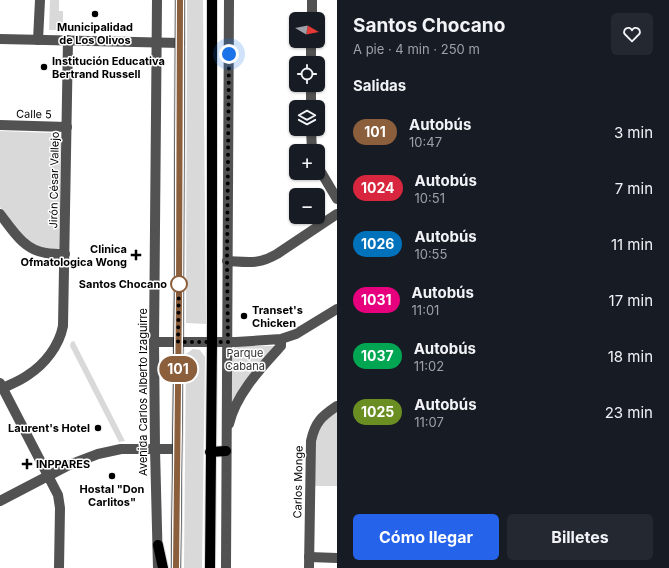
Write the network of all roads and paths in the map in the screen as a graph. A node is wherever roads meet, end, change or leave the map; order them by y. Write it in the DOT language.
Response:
graph roads {
  1 [pos="40,0"];
  2 [pos="157,0"];
  3 [pos="180,0"];
  4 [pos="212,0"];
  5 [pos="229,0"];
  6 [pos="312,0"];
  7 [pos="312,12"];
  8 [pos="0,39"];
  9 [pos="38,40"];
  10 [pos="68,40"];
  11 [pos="156,42"];
  12 [pos="180,43"];
  13 [pos="0,125"];
  14 [pos="67,127"];
  15 [pos="325,179"];
  16 [pos="337,199"];
  17 [pos="0,214"];
  18 [pos="337,214"];
  19 [pos="65,254"];
  20 [pos="227,261"];
  21 [pos="337,309"];
  22 [pos="277,340"];
  23 [pos="154,342"];
  24 [pos="178,342"];
  25 [pos="212,342"];
  26 [pos="228,342"];
  27 [pos="1,386"];
  28 [pos="337,406"];
  29 [pos="226,436"];
  30 [pos="155,449"];
  31 [pos="177,449"];
  32 [pos="226,451"];
  33 [pos="210,452"];
  34 [pos="48,476"];
  35 [pos="0,501"];
  36 [pos="158,545"];
  37 [pos="309,557"];
  38 [pos="337,558"];
  39 [pos="59,568"];
  40 [pos="158,568"];
  41 [pos="163,568"];
  42 [pos="176,568"];
  43 [pos="210,568"];
  44 [pos="226,568"];
  45 [pos="309,568"];
  1 -- 9 [label="street"];
  2 -- 11 [label="street, Avenida Carlos Alberto Izaguirre"];
  3 -- 12 [label="main road"];
  4 -- 25 [label="main road"];
  5 -- 20 [label="street"];
  6 -- 7 [label="street"];
  8 -- 9 [label="street"];
  9 -- 10 [label="street"];
  10 -- 11 [label="street"];
  10 -- 14 [label="street, Jirón César Vallejo"];
  11 -- 12 [label="street"];
  11 -- 23 [label="street, Avenida Carlos Alberto Izaguirre"];
  12 -- 24 [label="main road"];
  13 -- 14 [label="street, Calle 5"];
  14 -- 19 [label="street, Jirón César Vallejo"];
  15 -- 16 [label="street"];
  17 -- 19 [label="street"];
  18 -- 20 [label="street"];
  19 -- 27 [label="street, Jirón César Vallejo"];
  20 -- 26 [label="street"];
  21 -- 22 [label="street"];
  22 -- 26 [label="street"];
  22 -- 29 [label="street"];
  23 -- 24 [label="street"];
  23 -- 30 [label="street, Avenida Carlos Alberto Izaguirre"];
  24 -- 25 [label="street"];
  24 -- 31 [label="main road"];
  25 -- 26 [label="street"];
  25 -- 33 [label="main road"];
  26 -- 29 [label="street"];
  27 -- 34 [label="street"];
  28 -- 37 [label="street, Carlos Monge"];
  29 -- 32 [label="street"];
  30 -- 31 [label="street"];
  30 -- 34 [label="street"];
  30 -- 36 [label="street, Avenida Carlos Alberto Izaguirre"];
  31 -- 42 [label="main road"];
  32 -- 33 [label="main road"];
  32 -- 44 [label="street"];
  33 -- 43 [label="main road"];
  34 -- 35 [label="street"];
  34 -- 39 [label="street"];
  36 -- 40 [label="street, Avenida Carlos Alberto Izaguirre"];
  36 -- 41 [label="main road"];
  37 -- 38 [label="street"];
  37 -- 45 [label="street, Carlos Monge"];
}
